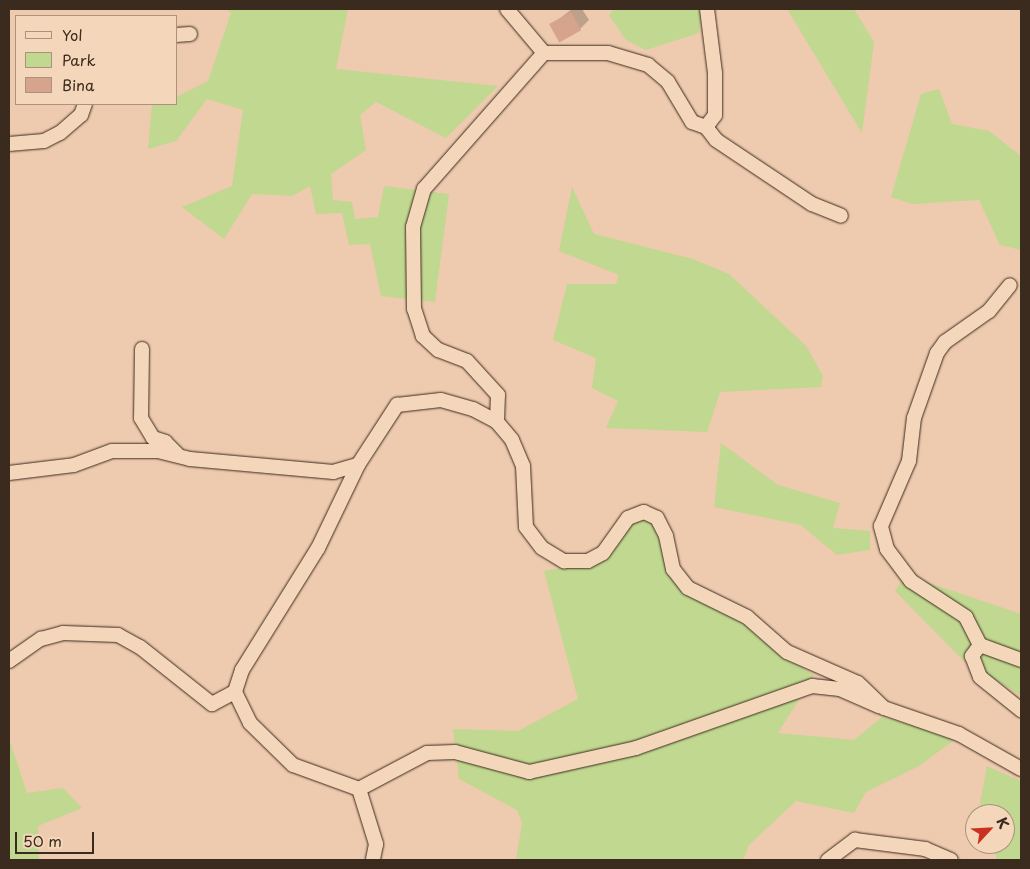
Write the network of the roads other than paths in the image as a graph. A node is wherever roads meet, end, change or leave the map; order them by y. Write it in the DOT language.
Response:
graph roads {
  1 [pos="508,9"];
  2 [pos="707,9"];
  3 [pos="544,53"];
  4 [pos="85,105"];
  5 [pos="706,127"];
  6 [pos="9,144"];
  7 [pos="841,216"];
  8 [pos="1010,285"];
  9 [pos="142,349"];
  10 [pos="497,422"];
  11 [pos="178,456"];
  12 [pos="358,465"];
  13 [pos="9,473"];
  14 [pos="980,645"];
  15 [pos="1021,660"];
  16 [pos="9,661"];
  17 [pos="234,692"];
  18 [pos="884,708"];
  19 [pos="1021,710"];
  20 [pos="1021,770"];
  21 [pos="359,789"];
  22 [pos="372,860"];
  23 [pos="828,860"];
  24 [pos="951,860"];
  1 -- 3 [label="street"];
  2 -- 5 [label="street"];
  3 -- 5 [label="street"];
  3 -- 10 [label="street"];
  4 -- 6 [label="street"];
  5 -- 7 [label="street"];
  8 -- 14 [label="street"];
  9 -- 11 [label="street"];
  10 -- 12 [label="street"];
  10 -- 18 [label="street"];
  11 -- 12 [label="street"];
  11 -- 13 [label="street"];
  12 -- 17 [label="street"];
  14 -- 15 [label="street"];
  14 -- 19 [label="street"];
  16 -- 17 [label="street"];
  17 -- 21 [label="street"];
  18 -- 20 [label="street"];
  18 -- 21 [label="street"];
  21 -- 22 [label="street"];
  23 -- 24 [label="street"];
}
